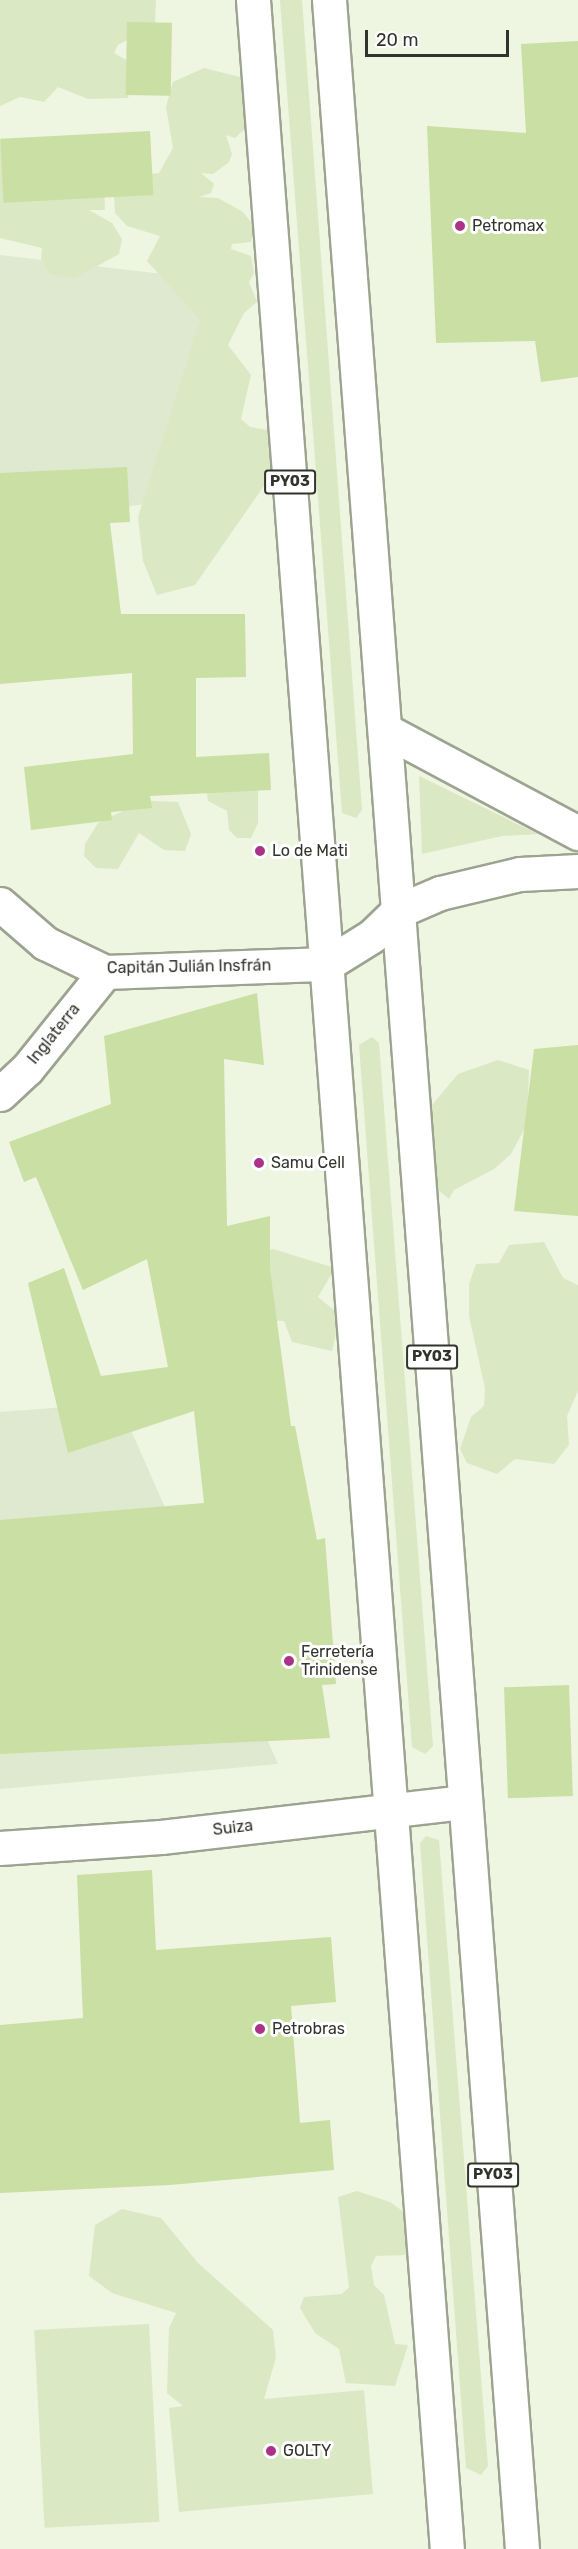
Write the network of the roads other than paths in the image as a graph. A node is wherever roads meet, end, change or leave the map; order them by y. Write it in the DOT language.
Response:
graph roads {
  1 [pos="253,0"];
  2 [pos="329,0"];
  3 [pos="384,730"];
  4 [pos="578,833"];
  5 [pos="578,871"];
  6 [pos="0,904"];
  7 [pos="398,911"];
  8 [pos="327,964"];
  9 [pos="105,972"];
  10 [pos="0,1094"];
  11 [pos="465,1802"];
  12 [pos="391,1807"];
  13 [pos="0,1848"];
  14 [pos="447,2549"];
  15 [pos="522,2549"];
  1 -- 8 [label="main road, PY03"];
  2 -- 3 [label="main road, PY03"];
  3 -- 4 [label="main road"];
  3 -- 7 [label="main road, PY03"];
  5 -- 7 [label="main road"];
  6 -- 9 [label="main road, Capitán Julián Insfrán"];
  7 -- 8 [label="main road"];
  7 -- 11 [label="main road, PY03"];
  8 -- 9 [label="main road, Capitán Julián Insfrán"];
  8 -- 12 [label="main road, PY03"];
  9 -- 10 [label="main road, Inglaterra"];
  11 -- 12 [label="main road, Suiza"];
  11 -- 15 [label="main road, PY03"];
  12 -- 13 [label="main road, Suiza"];
  12 -- 14 [label="main road, PY03"];
}
